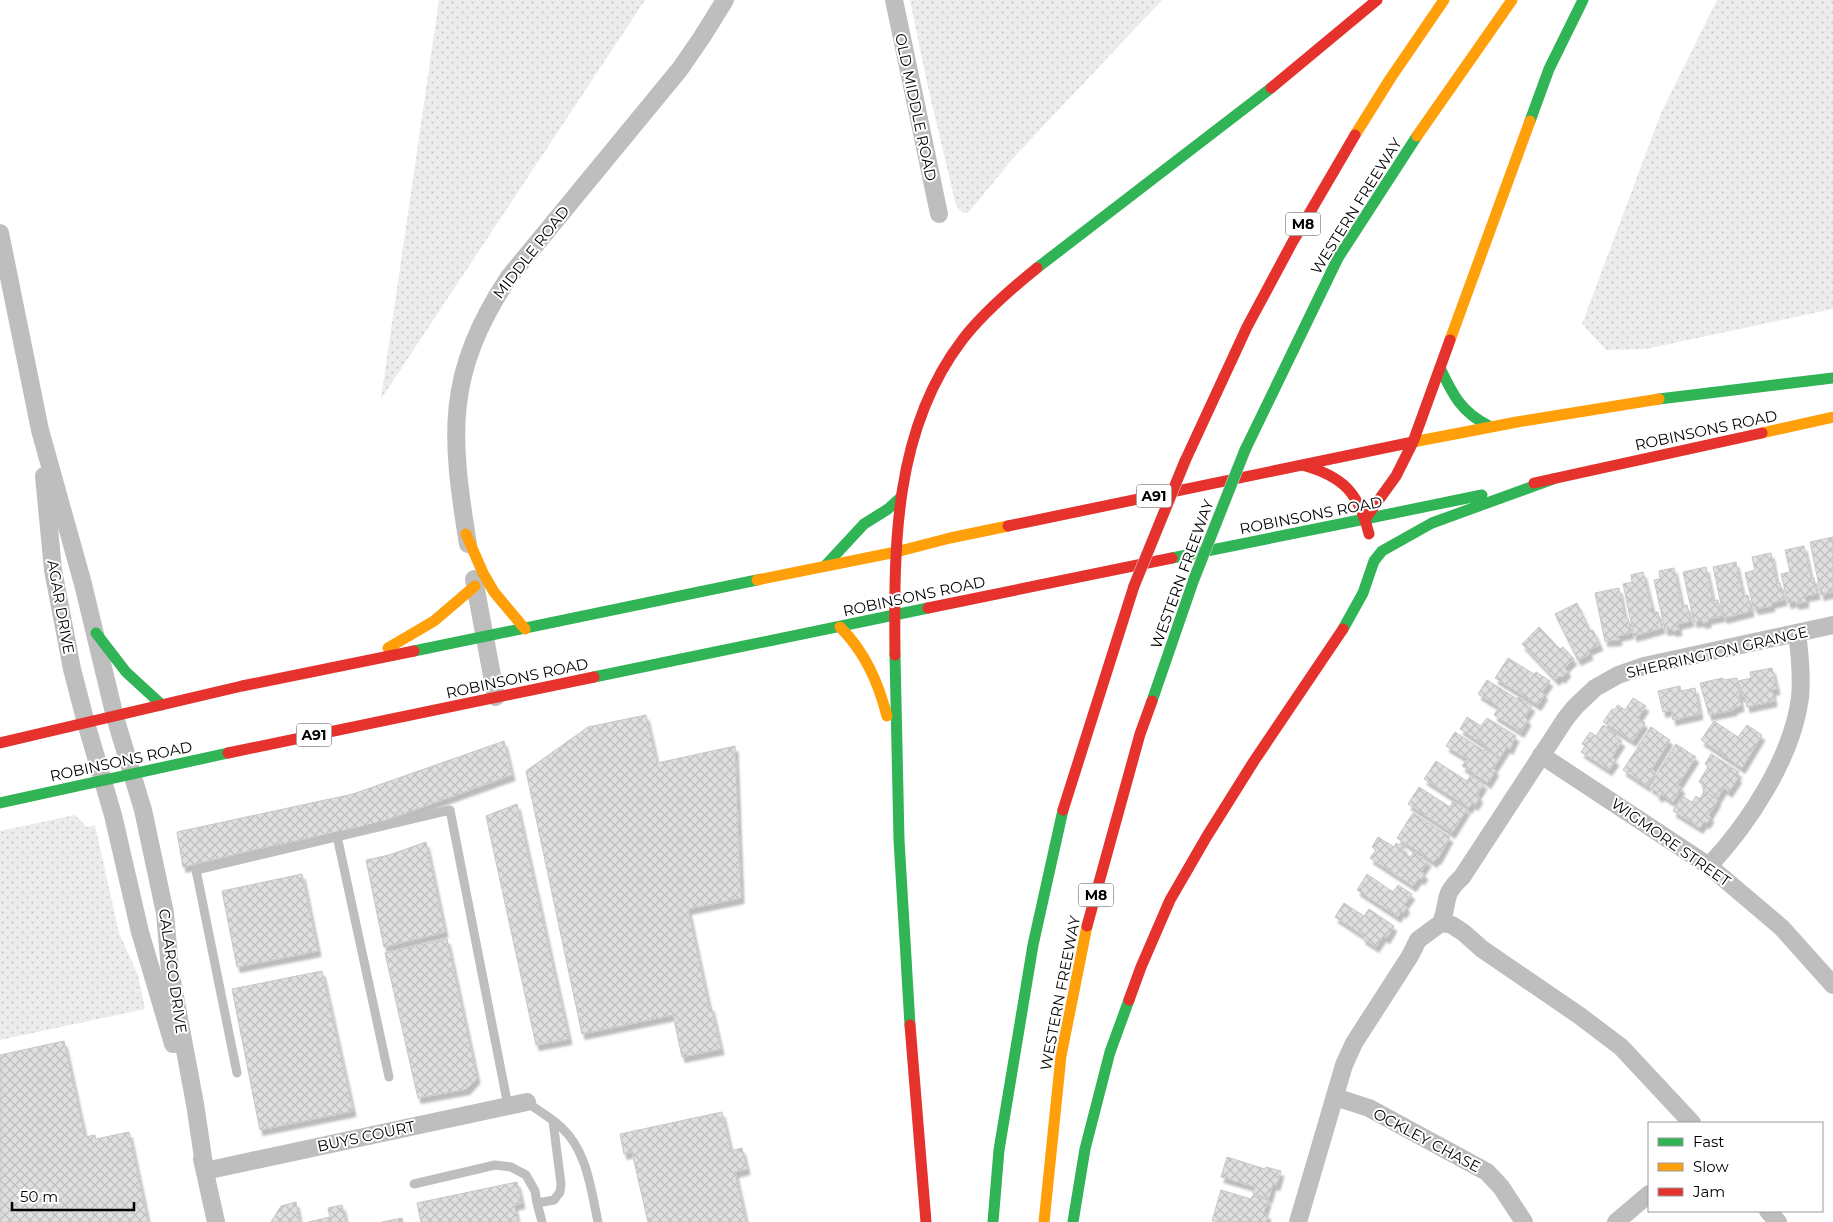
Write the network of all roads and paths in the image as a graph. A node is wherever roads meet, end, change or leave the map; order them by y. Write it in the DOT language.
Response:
graph roads {
  1 [pos="725,0"];
  2 [pos="894,0"];
  3 [pos="1376,0"];
  4 [pos="1444,0"];
  5 [pos="1512,0"];
  6 [pos="1583,0"];
  7 [pos="938,214"];
  8 [pos="0,233"];
  9 [pos="1440,368"];
  10 [pos="1833,378"];
  11 [pos="1833,417"];
  12 [pos="1489,426"];
  13 [pos="40,430"];
  14 [pos="1412,442"];
  15 [pos="1302,465"];
  16 [pos="1553,479"];
  17 [pos="900,498"];
  18 [pos="1365,519"];
  19 [pos="466,534"];
  20 [pos="896,552"];
  21 [pos="825,566"];
  22 [pos="1369,573"];
  23 [pos="475,586"];
  24 [pos="894,616"];
  25 [pos="1833,626"];
  26 [pos="840,627"];
  27 [pos="525,629"];
  28 [pos="96,633"];
  29 [pos="1797,633"];
  30 [pos="484,636"];
  31 [pos="360,662"];
  32 [pos="496,697"];
  33 [pos="162,705"];
  34 [pos="116,717"];
  35 [pos="86,724"];
  36 [pos="0,744"];
  37 [pos="1541,755"];
  38 [pos="897,769"];
  39 [pos="132,773"];
  40 [pos="102,780"];
  41 [pos="0,802"];
  42 [pos="337,836"];
  43 [pos="1709,866"];
  44 [pos="1447,926"];
  45 [pos="1833,985"];
  46 [pos="237,1073"];
  47 [pos="389,1077"];
  48 [pos="1336,1097"];
  49 [pos="527,1102"];
  50 [pos="508,1106"];
  51 [pos="553,1121"];
  52 [pos="1691,1122"];
  53 [pos="205,1171"];
  54 [pos="414,1184"];
  55 [pos="1648,1195"];
  56 [pos="538,1203"];
  57 [pos="1769,1212"];
  58 [pos="216,1222"];
  59 [pos="542,1222"];
  60 [pos="598,1222"];
  61 [pos="926,1222"];
  62 [pos="993,1222"];
  63 [pos="1044,1222"];
  64 [pos="1073,1222"];
  65 [pos="1298,1222"];
  66 [pos="1524,1222"];
  67 [pos="1616,1222"];
  68 [pos="1778,1222"];
  1 -- 19 [label="street, MIDDLE ROAD"];
  2 -- 7 [label="street, OLD MIDDLE ROAD"];
  3 -- 17 [label="main road"];
  4 -- 62 [label="main road, M8, bridge"];
  5 -- 63 [label="main road, WESTERN FREEWAY / M8, bridge"];
  6 -- 9 [label="main road"];
  8 -- 13 [label="street, AGAR DRIVE"];
  9 -- 12 [label="main road"];
  9 -- 14 [label="main road"];
  10 -- 12 [label="main road, ROBINSONS ROAD / A91"];
  11 -- 16 [label="main road, ROBINSONS ROAD / A91"];
  12 -- 14 [label="main road, ROBINSONS ROAD / A91"];
  13 -- 28 [label="street, AGAR DRIVE"];
  13 -- 35 [label="street, AGAR DRIVE"];
  14 -- 15 [label="main road, ROBINSONS ROAD / A91"];
  14 -- 18 [label="main road"];
  15 -- 18 [label="main road"];
  15 -- 20 [label="main road, ROBINSONS ROAD / A91"];
  16 -- 18 [label="main road, ROBINSONS ROAD / A91"];
  16 -- 22 [label="main road"];
  17 -- 20 [label="main road"];
  17 -- 21 [label="main road"];
  18 -- 22 [label="main road"];
  18 -- 24 [label="main road, ROBINSONS ROAD / A91"];
  19 -- 23 [label="street, MIDDLE ROAD"];
  19 -- 27 [label="main road"];
  20 -- 21 [label="main road, ROBINSONS ROAD / A91"];
  20 -- 24 [label="main road"];
  21 -- 27 [label="main road, ROBINSONS ROAD / A91"];
  22 -- 64 [label="main road"];
  23 -- 30 [label="street, MIDDLE ROAD"];
  23 -- 31 [label="main road"];
  24 -- 26 [label="main road, ROBINSONS ROAD / A91"];
  24 -- 38 [label="main road"];
  25 -- 29 [label="street, SHERRINGTON GRANGE"];
  26 -- 32 [label="main road, ROBINSONS ROAD / A91"];
  26 -- 38 [label="main road"];
  27 -- 30 [label="main road, ROBINSONS ROAD / A91"];
  28 -- 33 [label="main road"];
  28 -- 34 [label="street, AGAR DRIVE"];
  29 -- 37 [label="street, SHERRINGTON GRANGE"];
  29 -- 43 [label="street"];
  30 -- 31 [label="main road, ROBINSONS ROAD / A91"];
  30 -- 32 [label="street, MIDDLE ROAD"];
  31 -- 33 [label="main road, ROBINSONS ROAD / A91"];
  32 -- 39 [label="main road, ROBINSONS ROAD / A91"];
  33 -- 34 [label="main road, ROBINSONS ROAD / A91"];
  34 -- 35 [label="main road, ROBINSONS ROAD / A91"];
  34 -- 39 [label="street, AGAR DRIVE"];
  35 -- 36 [label="main road, ROBINSONS ROAD / A91"];
  35 -- 40 [label="street, AGAR DRIVE"];
  37 -- 43 [label="street, WIGMORE STREET"];
  37 -- 44 [label="street, SHERRINGTON GRANGE"];
  38 -- 61 [label="main road"];
  39 -- 40 [label="main road, ROBINSONS ROAD / A91"];
  39 -- 53 [label="street, CALARCO DRIVE"];
  40 -- 41 [label="main road, ROBINSONS ROAD / A91"];
  40 -- 53 [label="street, CALARCO DRIVE"];
  42 -- 46 [label="lane"];
  42 -- 47 [label="lane"];
  42 -- 50 [label="lane"];
  43 -- 45 [label="street, WIGMORE STREET"];
  44 -- 48 [label="street"];
  44 -- 52 [label="street"];
  48 -- 65 [label="street"];
  48 -- 66 [label="street, OCKLEY CHASE"];
  49 -- 50 [label="street, BUYS COURT"];
  49 -- 51 [label="lane"];
  50 -- 53 [label="street, BUYS COURT"];
  51 -- 56 [label="lane"];
  51 -- 60 [label="lane"];
  53 -- 58 [label="street, CALARCO DRIVE"];
  54 -- 56 [label="lane"];
  55 -- 67 [label="street"];
  56 -- 59 [label="lane"];
  57 -- 68 [label="street"];
}
